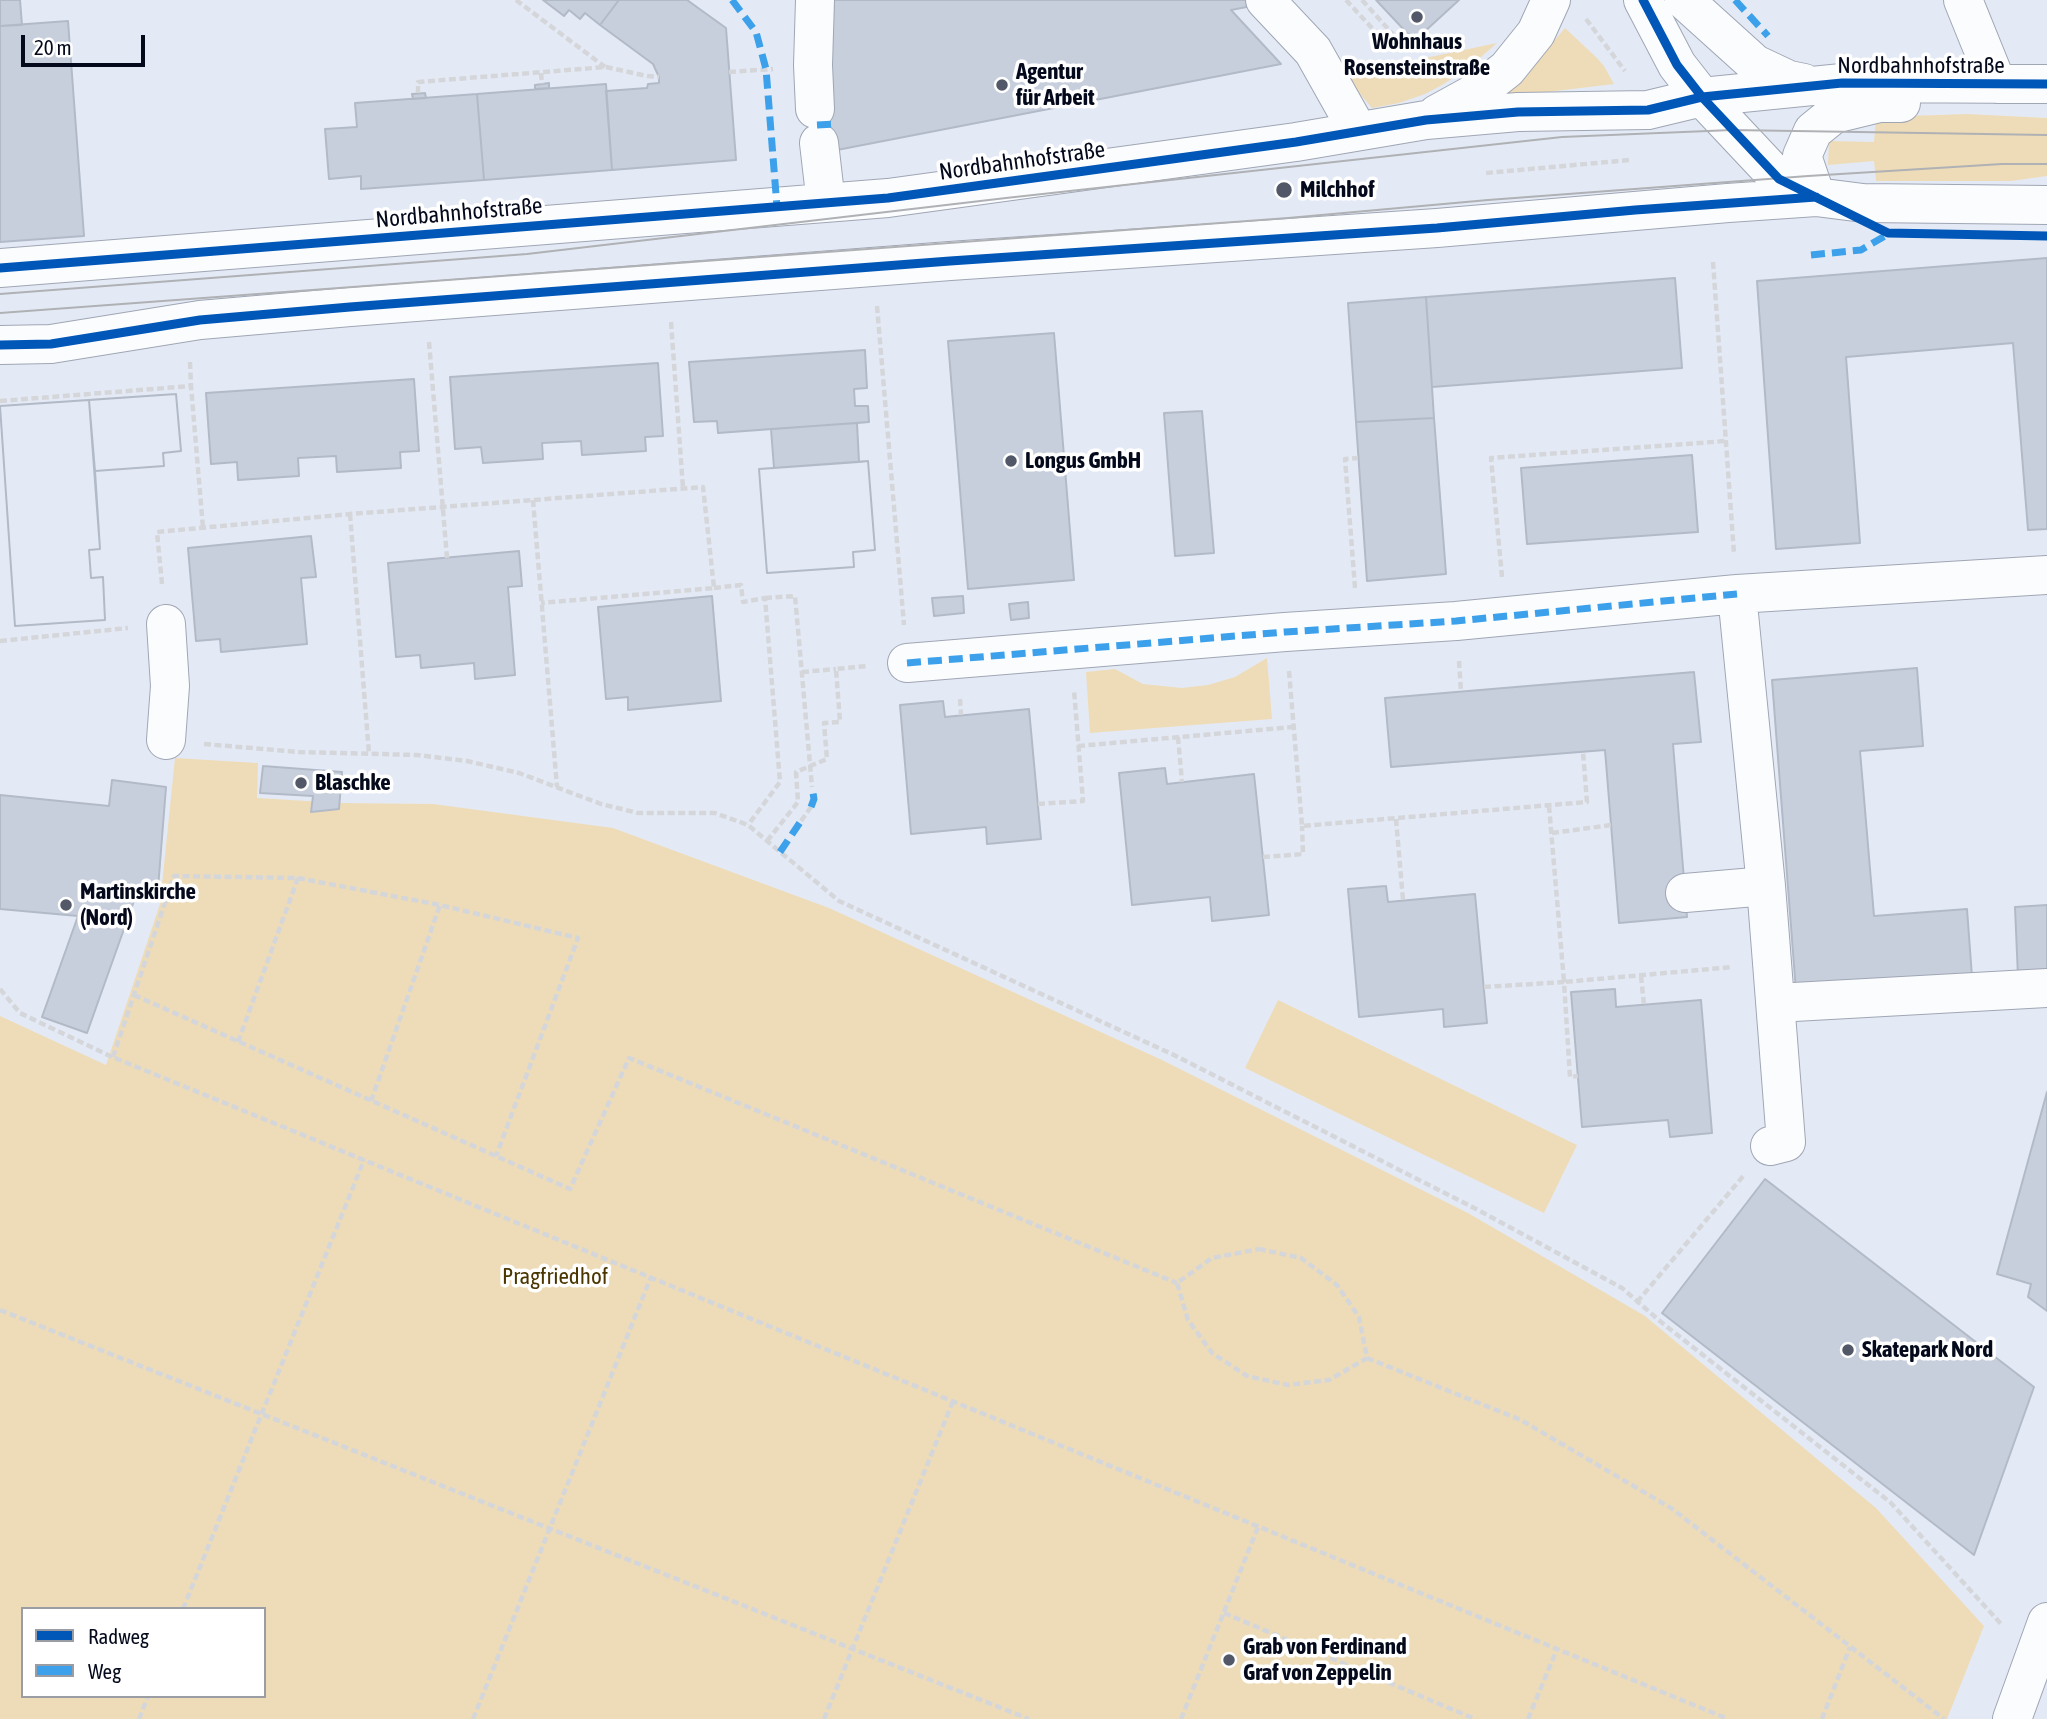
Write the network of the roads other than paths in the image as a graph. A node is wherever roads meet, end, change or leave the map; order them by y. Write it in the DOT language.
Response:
graph roads {
  1 [pos="815,0"];
  2 [pos="1265,0"];
  3 [pos="1643,0"];
  4 [pos="1684,0"];
  5 [pos="1567,7"];
  6 [pos="1968,13"];
  7 [pos="1997,84"];
  8 [pos="2047,84"];
  9 [pos="1824,86"];
  10 [pos="1702,97"];
  11 [pos="2047,105"];
  12 [pos="1426,120"];
  13 [pos="1358,131"];
  14 [pos="1816,197"];
  15 [pos="825,203"];
  16 [pos="2047,205"];
  17 [pos="0,268"];
  18 [pos="0,345"];
  19 [pos="2047,575"];
  20 [pos="1737,594"];
  21 [pos="166,624"];
  22 [pos="907,663"];
  23 [pos="166,740"];
  24 [pos="1766,886"];
  25 [pos="1685,893"];
  26 [pos="2047,988"];
  27 [pos="1776,1003"];
  28 [pos="1770,1146"];
  29 [pos="2041,1639"];
  30 [pos="2011,1719"];
  1 -- 15 [label="street"];
  2 -- 13 [label="street"];
  3 -- 10 [label="street"];
  4 -- 9 [label="street"];
  5 -- 12 [label="street"];
  6 -- 7 [label="street"];
  7 -- 8 [label="street, Nordbahnhofstraße"];
  7 -- 9 [label="street, Nordbahnhofstraße"];
  9 -- 10 [label="street, Nordbahnhofstraße"];
  10 -- 12 [label="street, Nordbahnhofstraße"];
  10 -- 14 [label="street"];
  11 -- 14 [label="street"];
  12 -- 13 [label="street, Nordbahnhofstraße"];
  13 -- 15 [label="street, Nordbahnhofstraße"];
  14 -- 16 [label="street"];
  14 -- 18 [label="street"];
  15 -- 17 [label="street, Nordbahnhofstraße"];
  19 -- 20 [label="street"];
  20 -- 22 [label="street"];
  20 -- 24 [label="street"];
  21 -- 23 [label="street"];
  24 -- 25 [label="street"];
  24 -- 27 [label="street"];
  26 -- 27 [label="street"];
  27 -- 28 [label="street"];
  29 -- 30 [label="street"];
}
